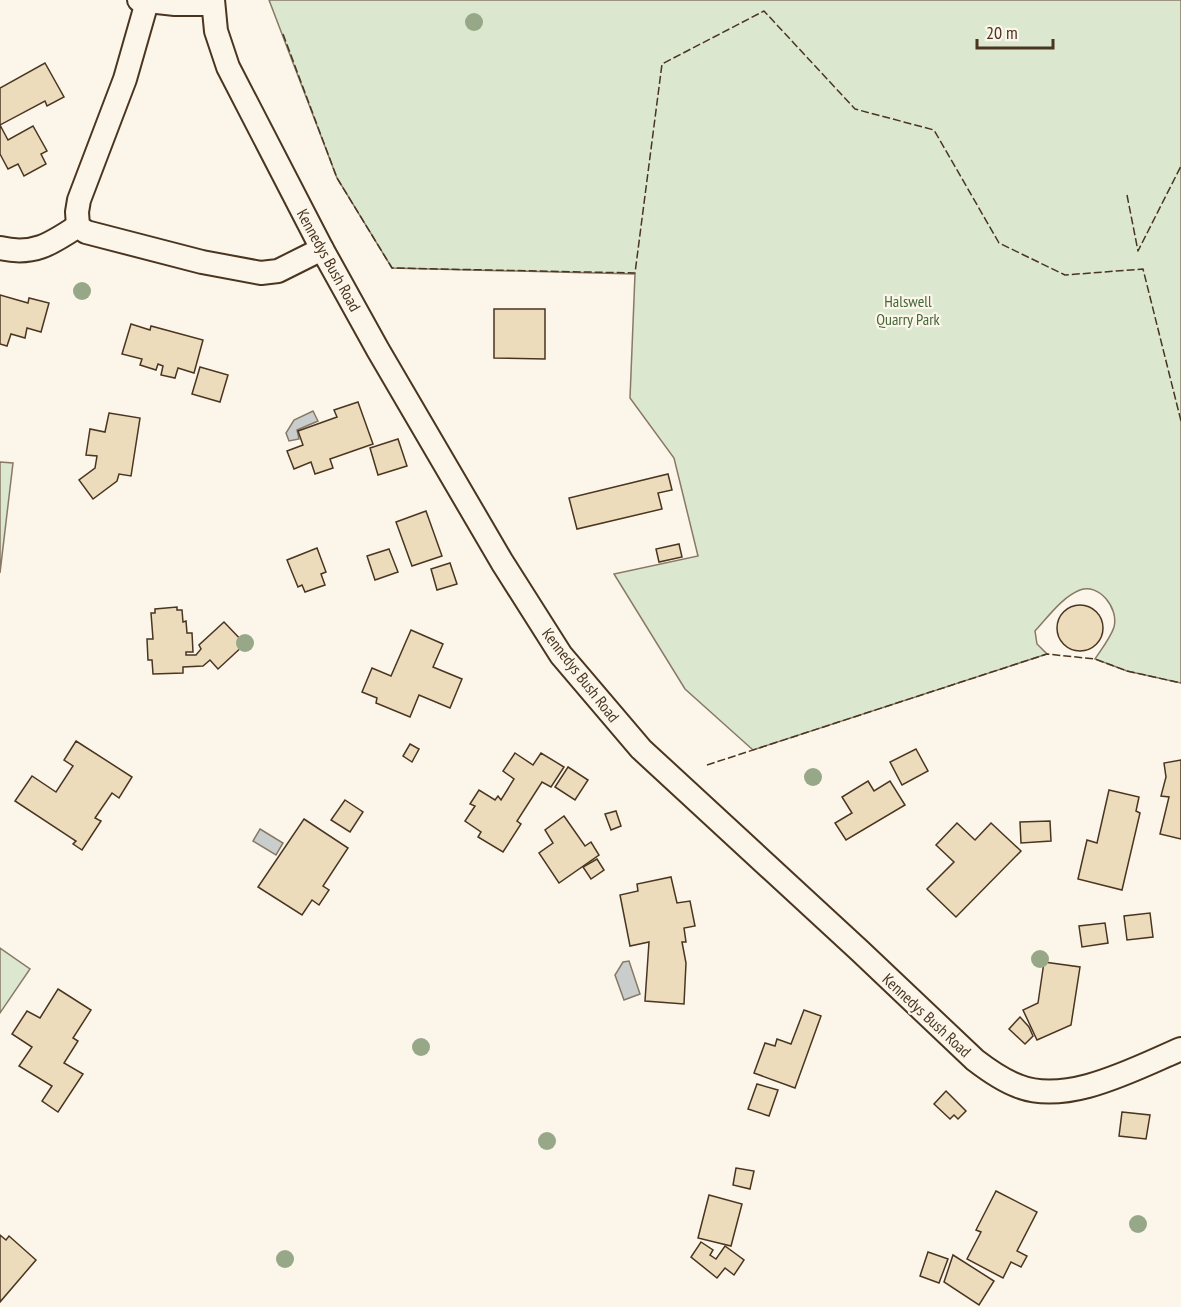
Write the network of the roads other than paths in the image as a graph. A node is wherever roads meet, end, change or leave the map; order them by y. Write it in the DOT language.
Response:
graph roads {
  1 [pos="143,1"];
  2 [pos="213,2"];
  3 [pos="78,226"];
  4 [pos="0,248"];
  5 [pos="322,249"];
  6 [pos="1181,1049"];
  1 -- 2 [label="street"];
  1 -- 3 [label="street"];
  2 -- 5 [label="street, Kennedys Bush Road"];
  3 -- 4 [label="street"];
  3 -- 5 [label="street"];
  5 -- 6 [label="street, Kennedys Bush Road"];
}
